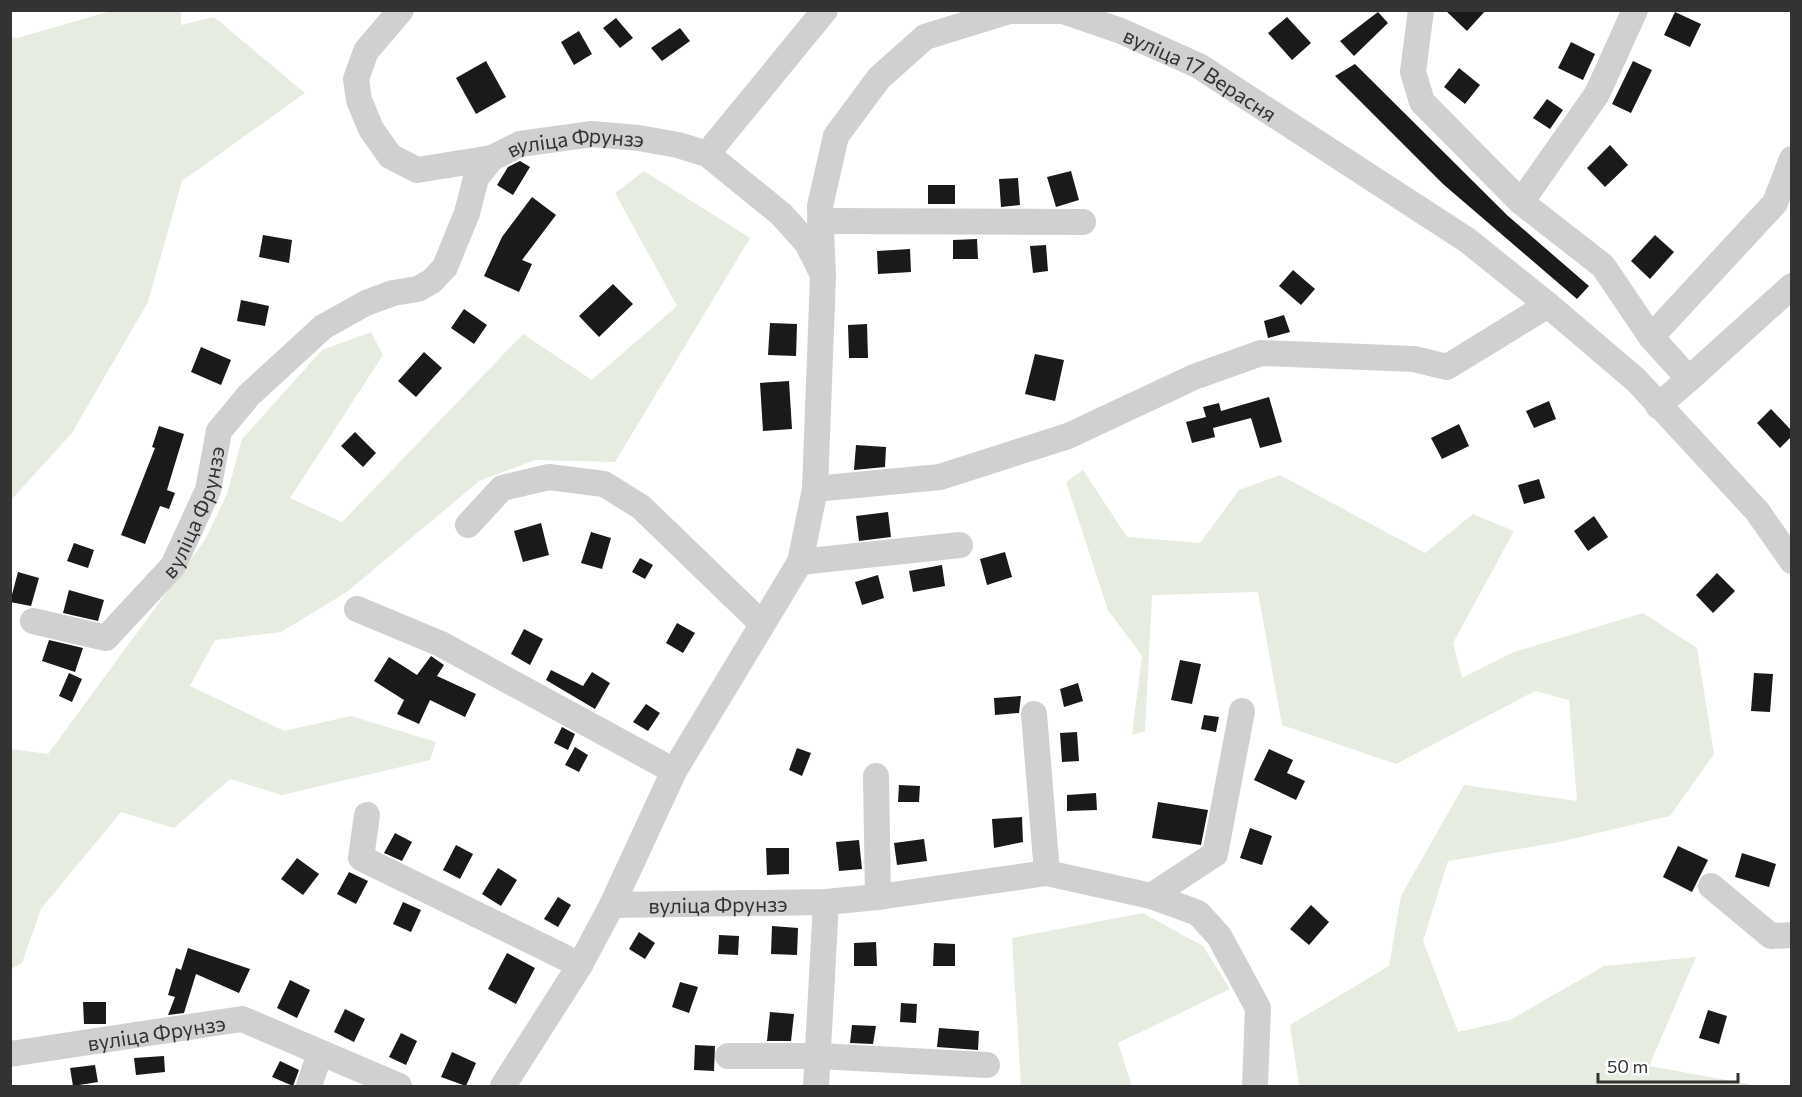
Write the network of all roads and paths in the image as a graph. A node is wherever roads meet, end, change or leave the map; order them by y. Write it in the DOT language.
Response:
graph roads {
  1 [pos="401,10"];
  2 [pos="825,10"];
  3 [pos="936,10"];
  4 [pos="1421,10"];
  5 [pos="1635,10"];
  6 [pos="1008,11"];
  7 [pos="925,37"];
  8 [pos="707,154"];
  9 [pos="492,158"];
  10 [pos="1791,159"];
  11 [pos="1521,202"];
  12 [pos="820,221"];
  13 [pos="1083,222"];
  14 [pos="824,276"];
  15 [pos="1791,286"];
  16 [pos="1548,305"];
  17 [pos="1651,337"];
  18 [pos="1689,379"];
  19 [pos="1658,406"];
  20 [pos="815,489"];
  21 [pos="468,525"];
  22 [pos="960,545"];
  23 [pos="1791,561"];
  24 [pos="800,562"];
  25 [pos="357,609"];
  26 [pos="33,621"];
  27 [pos="761,623"];
  28 [pos="1242,711"];
  29 [pos="1034,714"];
  30 [pos="674,771"];
  31 [pos="876,776"];
  32 [pos="368,815"];
  33 [pos="1047,873"];
  34 [pos="1711,886"];
  35 [pos="1151,896"];
  36 [pos="878,897"];
  37 [pos="826,902"];
  38 [pos="612,904"];
  39 [pos="1791,935"];
  40 [pos="580,965"];
  41 [pos="320,1053"];
  42 [pos="10,1054"];
  43 [pos="728,1056"];
  44 [pos="819,1056"];
  45 [pos="987,1065"];
  46 [pos="309,1086"];
  47 [pos="399,1086"];
  48 [pos="503,1086"];
  49 [pos="816,1086"];
  50 [pos="1254,1086"];
  1 -- 9 [label="street"];
  2 -- 8 [label="street"];
  3 -- 7 [label="street"];
  4 -- 11 [label="street"];
  5 -- 11 [label="street"];
  6 -- 7 [label="street, вуліца 17 Верасня"];
  6 -- 16 [label="street, вуліца 17 Верасня"];
  7 -- 12 [label="street, вуліца 17 Верасня"];
  8 -- 9 [label="street, вуліца Фрунзэ"];
  8 -- 14 [label="street, вуліца Фрунзэ"];
  9 -- 26 [label="street, вуліца Фрунзэ"];
  10 -- 17 [label="street"];
  11 -- 17 [label="street"];
  12 -- 13 [label="street"];
  12 -- 14 [label="street, вуліца 17 Верасня"];
  14 -- 20 [label="street, вуліца Фрунзэ"];
  15 -- 18 [label="street"];
  16 -- 19 [label="street, вуліца 17 Верасня"];
  16 -- 20 [label="street"];
  17 -- 18 [label="street"];
  18 -- 19 [label="street"];
  19 -- 23 [label="street, вуліца 17 Верасня"];
  20 -- 24 [label="street, вуліца Фрунзэ"];
  21 -- 27 [label="street"];
  22 -- 24 [label="street"];
  24 -- 27 [label="street, вуліца Фрунзэ"];
  25 -- 30 [label="street"];
  27 -- 30 [label="street, вуліца Фрунзэ"];
  28 -- 35 [label="street"];
  29 -- 33 [label="street"];
  30 -- 38 [label="street, вуліца Фрунзэ"];
  31 -- 36 [label="street"];
  32 -- 40 [label="street"];
  33 -- 35 [label="street, вуліца Фрунзэ"];
  33 -- 36 [label="street, вуліца Фрунзэ"];
  34 -- 39 [label="street"];
  35 -- 50 [label="street, вуліца Фрунзэ"];
  36 -- 37 [label="street, вуліца Фрунзэ"];
  37 -- 38 [label="street, вуліца Фрунзэ"];
  37 -- 44 [label="street"];
  38 -- 40 [label="street, вуліца Фрунзэ"];
  40 -- 48 [label="street, вуліца Фрунзэ"];
  41 -- 42 [label="street, вуліца Фрунзэ"];
  41 -- 46 [label="street"];
  41 -- 47 [label="street, вуліца Фрунзэ"];
  43 -- 44 [label="street"];
  44 -- 45 [label="street"];
  44 -- 49 [label="street"];
}
